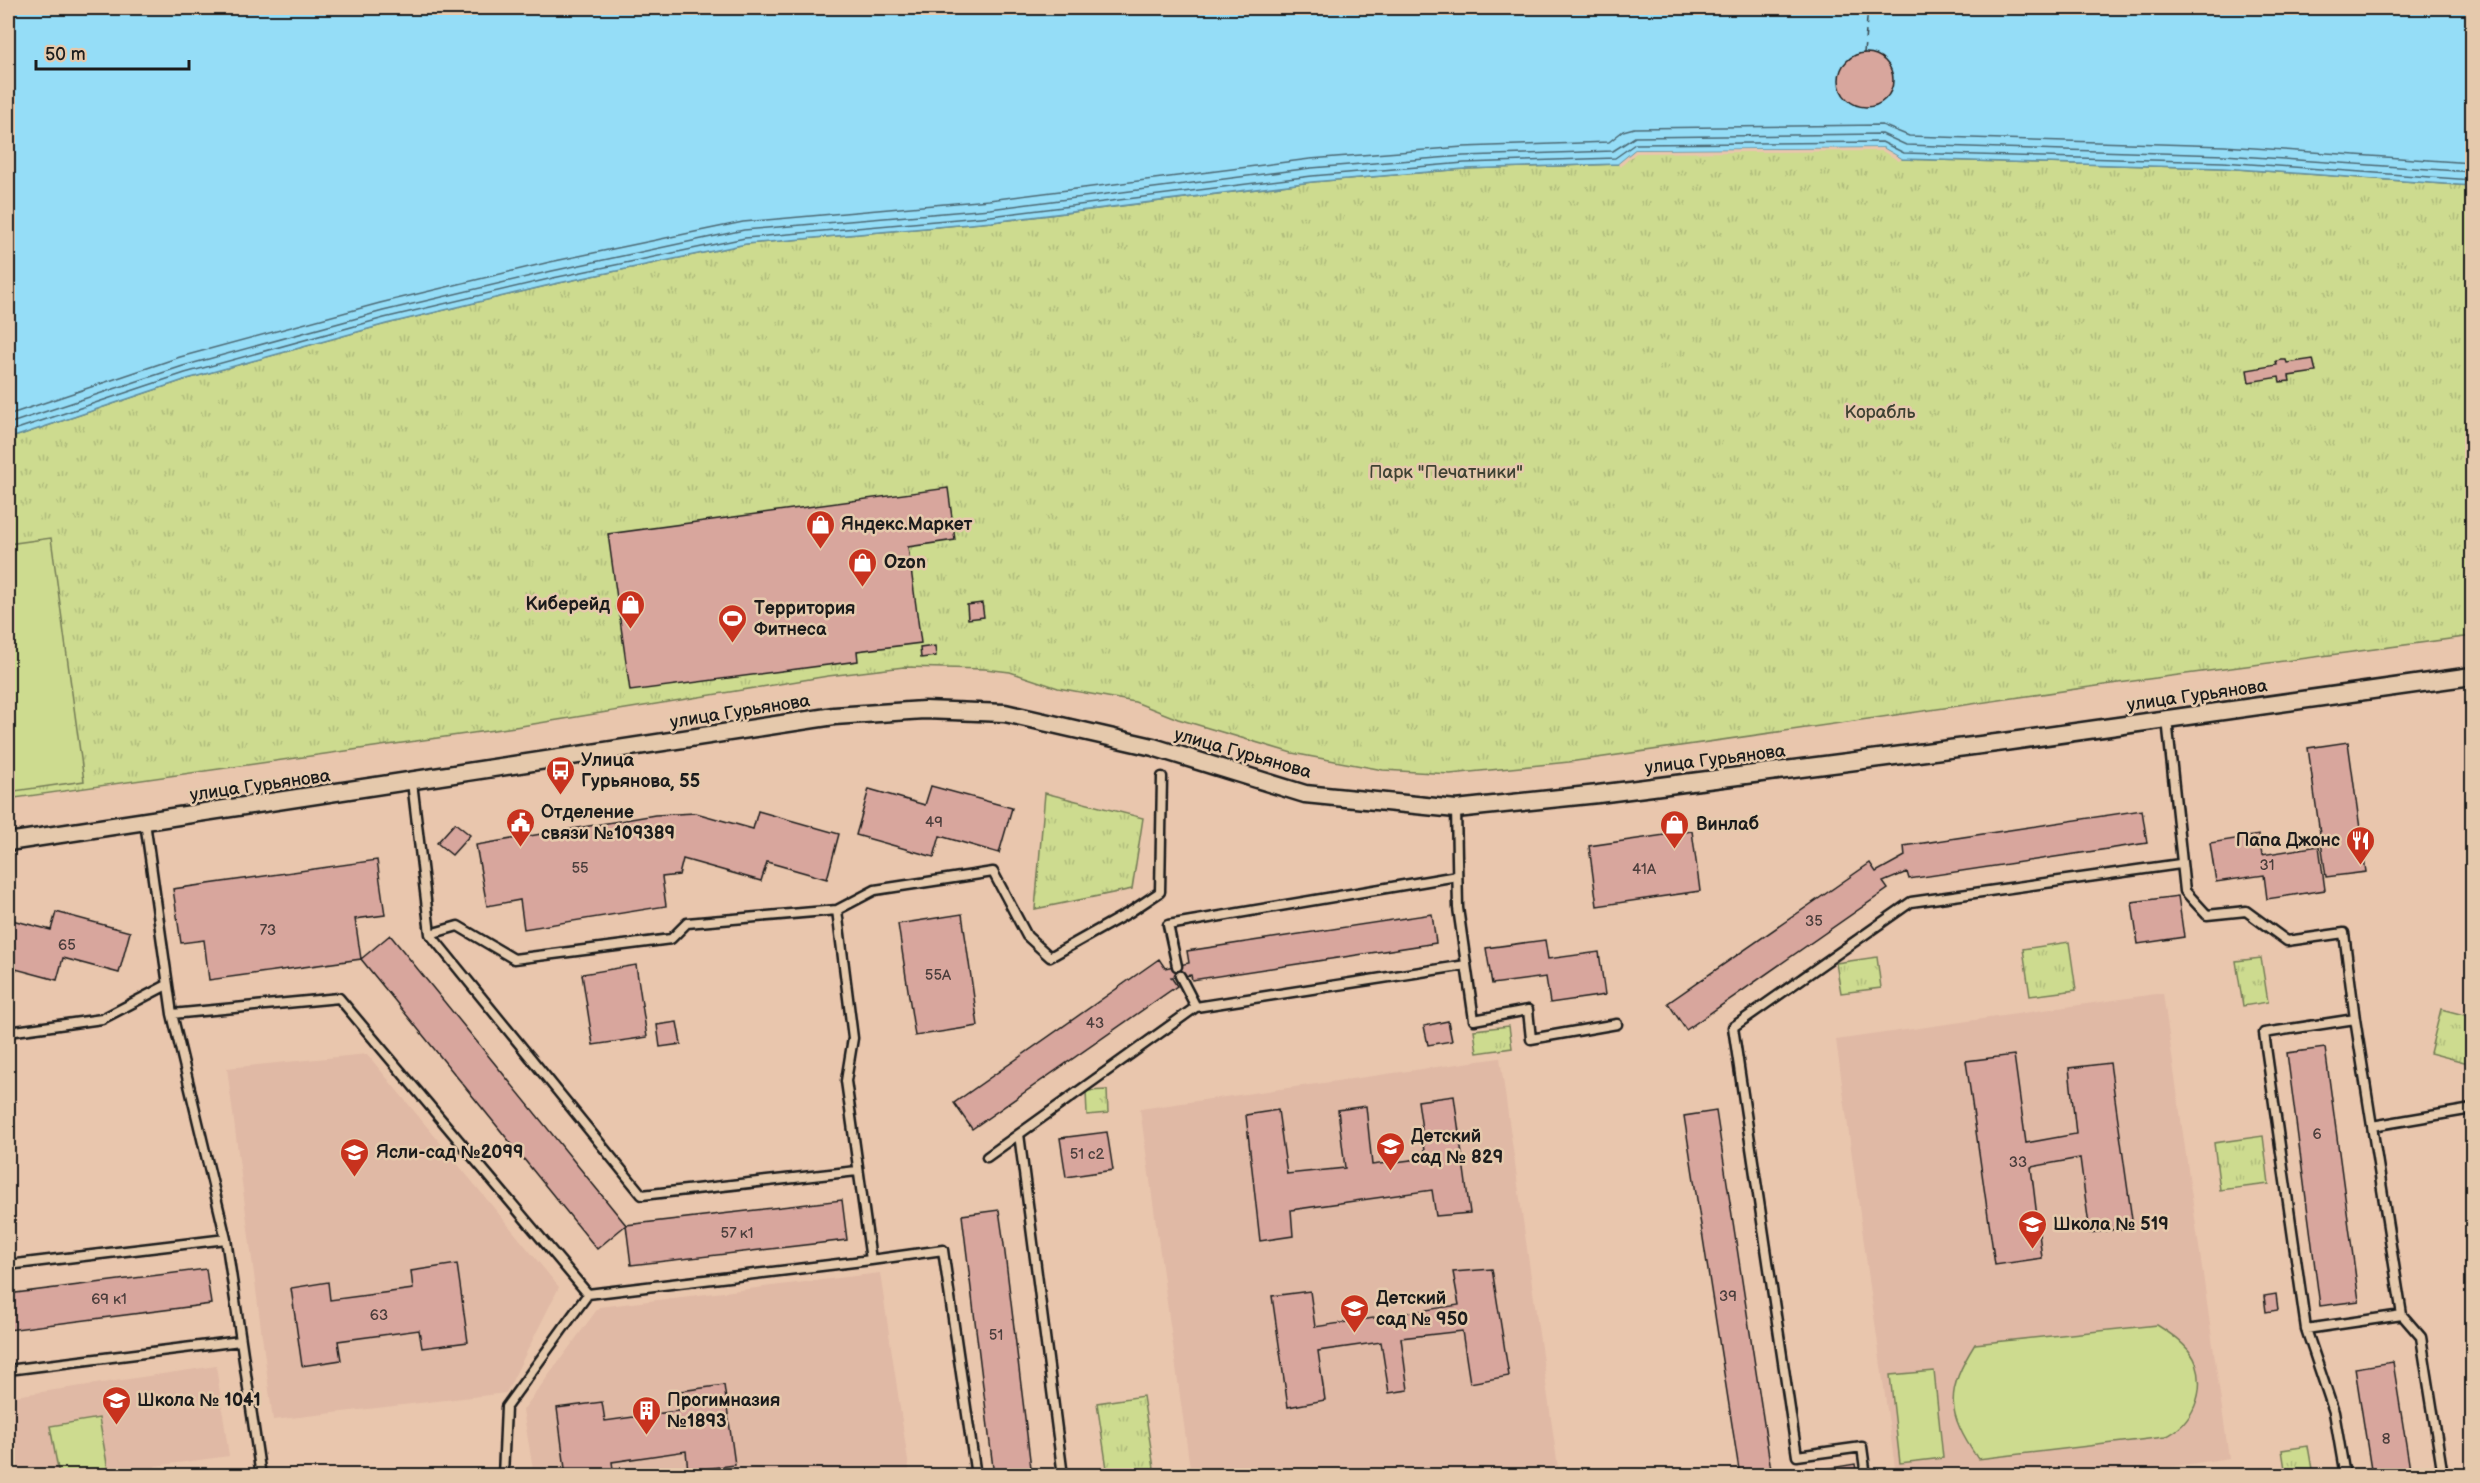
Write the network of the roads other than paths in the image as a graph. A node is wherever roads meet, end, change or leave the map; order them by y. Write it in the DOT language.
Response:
graph roads {
  1 [pos="2472,676"];
  2 [pos="2167,719"];
  3 [pos="1162,777"];
  4 [pos="412,782"];
  5 [pos="1456,809"];
  6 [pos="145,822"];
  7 [pos="8,842"];
  8 [pos="2180,864"];
  9 [pos="1457,876"];
  10 [pos="837,910"];
  11 [pos="430,934"];
  12 [pos="1466,965"];
  13 [pos="1177,966"];
  14 [pos="1180,976"];
  15 [pos="167,985"];
  16 [pos="1196,1007"];
  17 [pos="172,1014"];
  18 [pos="2355,1018"];
  19 [pos="1617,1024"];
  20 [pos="8,1032"];
  21 [pos="2472,1109"];
  22 [pos="2372,1126"];
  23 [pos="1019,1134"];
  24 [pos="987,1156"];
  25 [pos="856,1171"];
  26 [pos="226,1239"];
  27 [pos="871,1260"];
  28 [pos="8,1265"];
  29 [pos="588,1294"];
  30 [pos="2402,1315"];
  31 [pos="2306,1329"];
  32 [pos="240,1341"];
  33 [pos="8,1370"];
  34 [pos="261,1476"];
  35 [pos="503,1476"];
  36 [pos="976,1476"];
  37 [pos="1063,1476"];
  38 [pos="1866,1476"];
  39 [pos="2345,1476"];
  40 [pos="2443,1476"];
  1 -- 2 [label="street, улица Гурьянова"];
  2 -- 5 [label="street, улица Гурьянова"];
  2 -- 8 [label="lane"];
  3 -- 10 [label="lane"];
  4 -- 5 [label="street, улица Гурьянова"];
  4 -- 6 [label="street, улица Гурьянова"];
  4 -- 11 [label="lane"];
  5 -- 9 [label="lane"];
  6 -- 7 [label="street, улица Гурьянова"];
  6 -- 15 [label="lane"];
  8 -- 18 [label="lane"];
  8 -- 38 [label="lane"];
  9 -- 12 [label="lane"];
  9 -- 13 [label="lane"];
  10 -- 11 [label="lane"];
  10 -- 25 [label="lane"];
  11 -- 25 [label="lane"];
  12 -- 16 [label="lane"];
  12 -- 19 [label="lane"];
  14 -- 16 [label="lane"];
  15 -- 17 [label="lane"];
  15 -- 20 [label="lane"];
  16 -- 23 [label="lane"];
  17 -- 26 [label="lane"];
  17 -- 29 [label="lane"];
  18 -- 22 [label="lane"];
  18 -- 31 [label="lane"];
  21 -- 22 [label="lane"];
  22 -- 30 [label="lane"];
  23 -- 24 [label="lane"];
  23 -- 37 [label="lane"];
  25 -- 27 [label="lane"];
  26 -- 28 [label="lane"];
  26 -- 32 [label="lane"];
  27 -- 29 [label="lane"];
  27 -- 36 [label="lane"];
  29 -- 35 [label="lane"];
  30 -- 31 [label="lane"];
  30 -- 40 [label="lane"];
  31 -- 39 [label="lane"];
  32 -- 33 [label="lane"];
  32 -- 34 [label="lane"];
}
